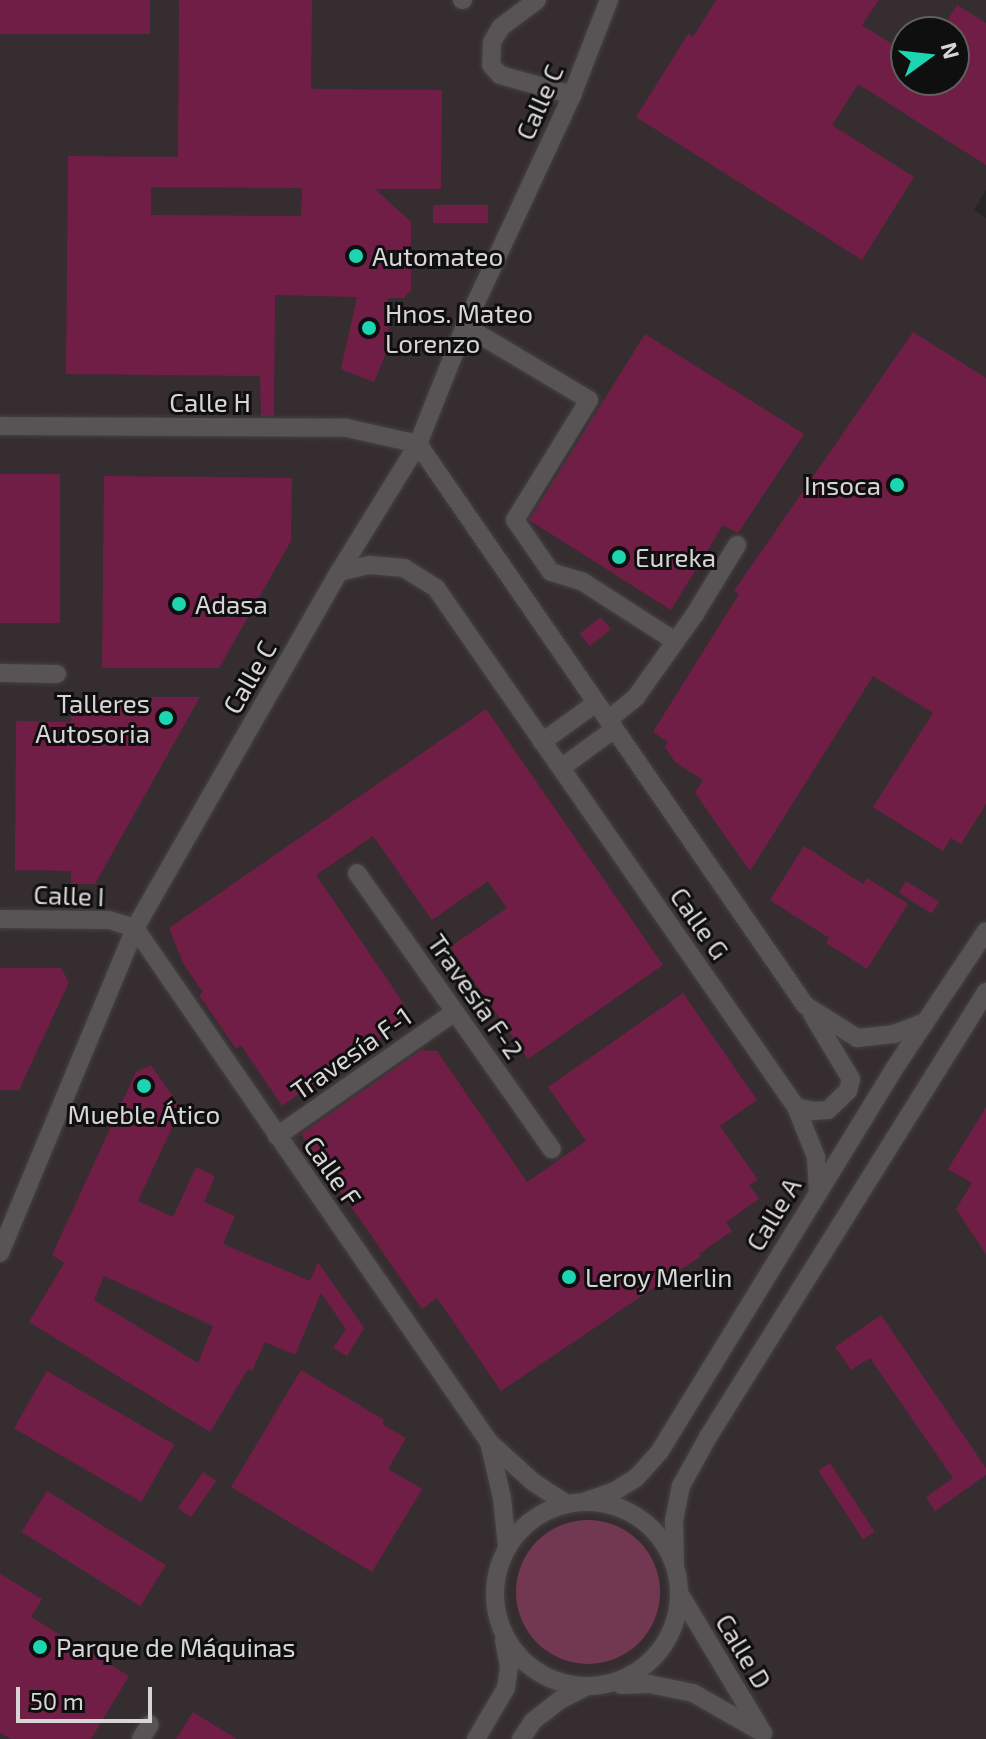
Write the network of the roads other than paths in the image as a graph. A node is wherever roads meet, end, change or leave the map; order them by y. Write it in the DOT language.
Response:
graph roads {
  1 [pos="537,0"];
  2 [pos="609,0"];
  3 [pos="572,95"];
  4 [pos="465,326"];
  5 [pos="0,426"];
  6 [pos="418,444"];
  7 [pos="737,545"];
  8 [pos="339,572"];
  9 [pos="675,641"];
  10 [pos="0,673"];
  11 [pos="57,674"];
  12 [pos="596,703"];
  13 [pos="611,724"];
  14 [pos="542,742"];
  15 [pos="561,768"];
  16 [pos="357,873"];
  17 [pos="0,919"];
  18 [pos="135,928"];
  19 [pos="986,931"];
  20 [pos="986,992"];
  21 [pos="805,1005"];
  22 [pos="455,1012"];
  23 [pos="926,1022"];
  24 [pos="796,1107"];
  25 [pos="277,1136"];
  26 [pos="552,1149"];
  27 [pos="818,1190"];
  28 [pos="0,1253"];
  29 [pos="489,1442"];
  30 [pos="586,1501"];
  31 [pos="565,1503"];
  32 [pos="507,1546"];
  33 [pos="675,1564"];
  34 [pos="681,1596"];
  35 [pos="503,1634"];
  36 [pos="597,1686"];
  37 [pos="765,1736"];
  38 [pos="476,1739"];
  39 [pos="521,1739"];
  1 -- 3 [label="street"];
  2 -- 3 [label="street, Calle C"];
  3 -- 4 [label="street, Calle C"];
  4 -- 6 [label="street, Calle C"];
  4 -- 9 [label="street"];
  5 -- 6 [label="street, Calle H"];
  6 -- 8 [label="street, Calle C"];
  6 -- 12 [label="street, Calle G"];
  7 -- 9 [label="street"];
  8 -- 14 [label="street, Calle G"];
  8 -- 18 [label="street, Calle C"];
  9 -- 13 [label="street"];
  10 -- 11 [label="street"];
  12 -- 13 [label="street, Calle G"];
  12 -- 14 [label="street"];
  13 -- 15 [label="street"];
  13 -- 21 [label="street, Calle G"];
  14 -- 15 [label="street, Calle G"];
  15 -- 24 [label="street, Calle G"];
  16 -- 22 [label="street, Travesía F-2"];
  17 -- 18 [label="street, Calle I"];
  18 -- 25 [label="street, Calle F"];
  18 -- 28 [label="street, Calle C"];
  19 -- 23 [label="street, Calle A"];
  20 -- 33 [label="street"];
  21 -- 23 [label="street, Calle G"];
  21 -- 24 [label="street, Calle G"];
  22 -- 25 [label="street, Travesía F-1"];
  22 -- 26 [label="street, Travesía F-2"];
  23 -- 27 [label="street, Calle A"];
  24 -- 27 [label="street, Calle G"];
  25 -- 29 [label="street, Calle F"];
  27 -- 30 [label="street, Calle A"];
  29 -- 31 [label="street, Calle F"];
  29 -- 32 [label="street, Calle F"];
  30 -- 31 [label="street"];
  30 -- 33 [label="street"];
  31 -- 32 [label="street"];
  32 -- 35 [label="street"];
  33 -- 34 [label="street"];
  34 -- 36 [label="street"];
  34 -- 37 [label="street, Calle D"];
  35 -- 36 [label="street"];
  35 -- 38 [label="street"];
  36 -- 37 [label="street, Calle D"];
  36 -- 39 [label="street"];
}
